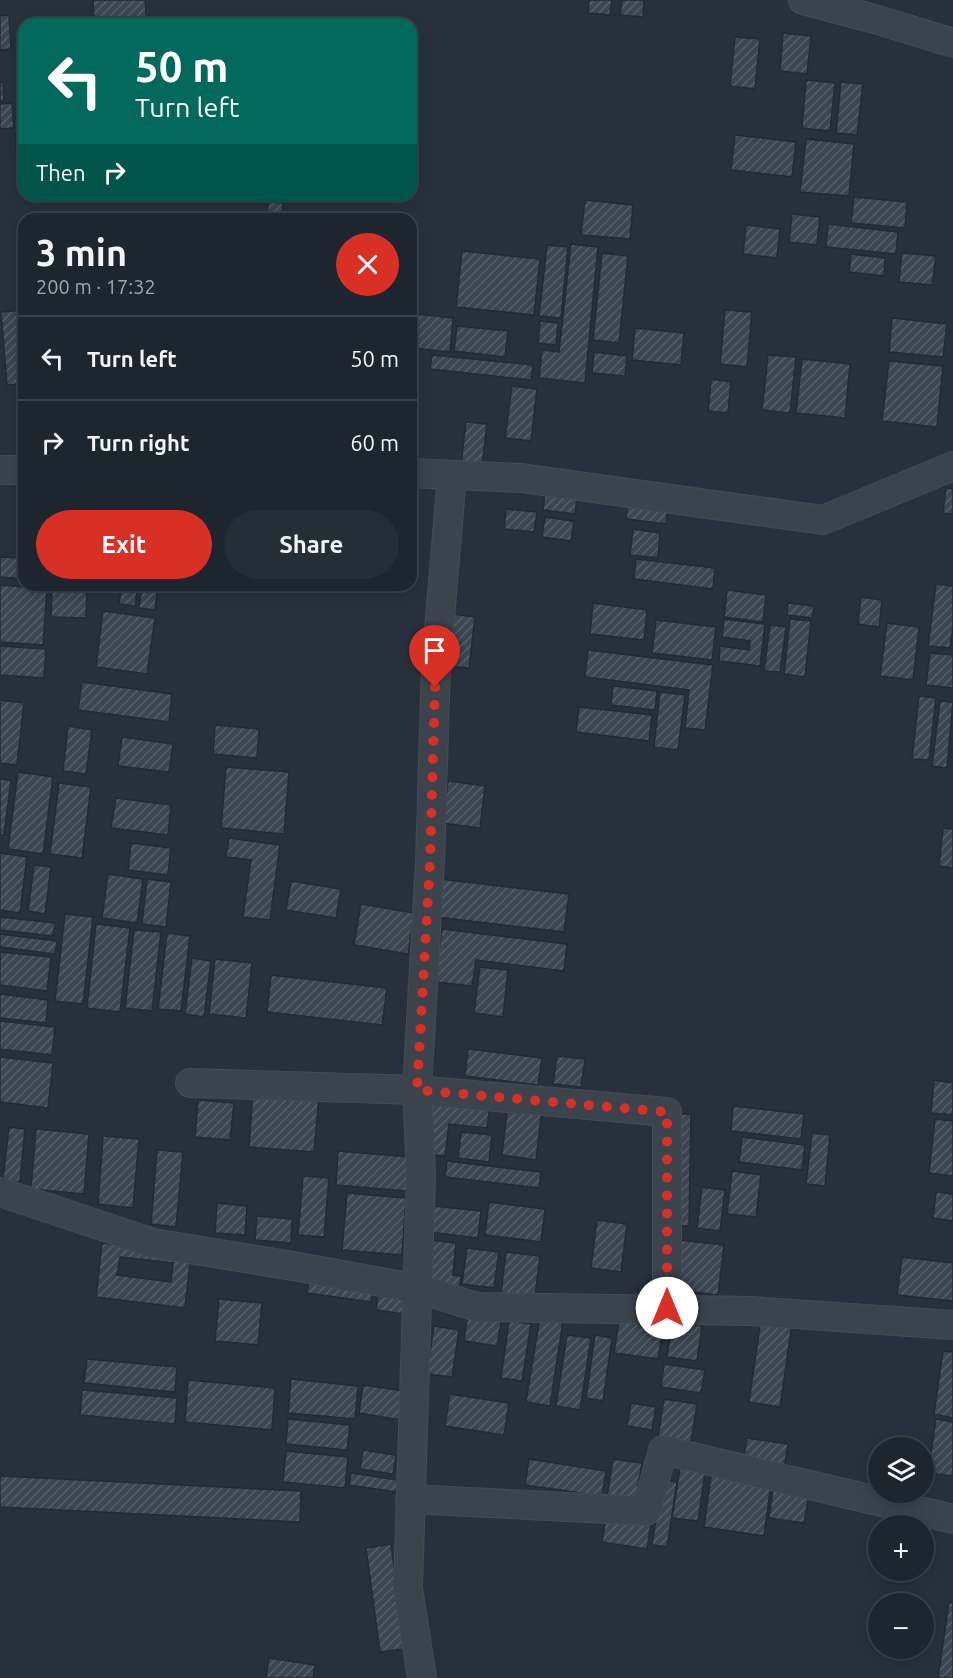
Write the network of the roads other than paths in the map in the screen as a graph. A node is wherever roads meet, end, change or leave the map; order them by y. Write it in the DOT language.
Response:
graph roads {
  1 [pos="803,0"];
  2 [pos="878,10"];
  3 [pos="953,43"];
  4 [pos="953,466"];
  5 [pos="0,470"];
  6 [pos="18,470"];
  7 [pos="417,473"];
  8 [pos="452,475"];
  9 [pos="190,1083"];
  10 [pos="417,1090"];
  11 [pos="0,1192"];
  12 [pos="419,1289"];
  13 [pos="667,1308"];
  14 [pos="953,1324"];
  15 [pos="410,1499"];
  16 [pos="953,1519"];
  17 [pos="422,1678"];
  1 -- 2 [label="street"];
  2 -- 3 [label="street"];
  4 -- 8 [label="street"];
  5 -- 6 [label="street"];
  7 -- 8 [label="street"];
  8 -- 10 [label="street"];
  9 -- 10 [label="street"];
  10 -- 12 [label="street"];
  10 -- 13 [label="street"];
  11 -- 12 [label="street"];
  12 -- 13 [label="street"];
  12 -- 15 [label="street"];
  13 -- 14 [label="street"];
  15 -- 16 [label="street"];
  15 -- 17 [label="street"];
}
